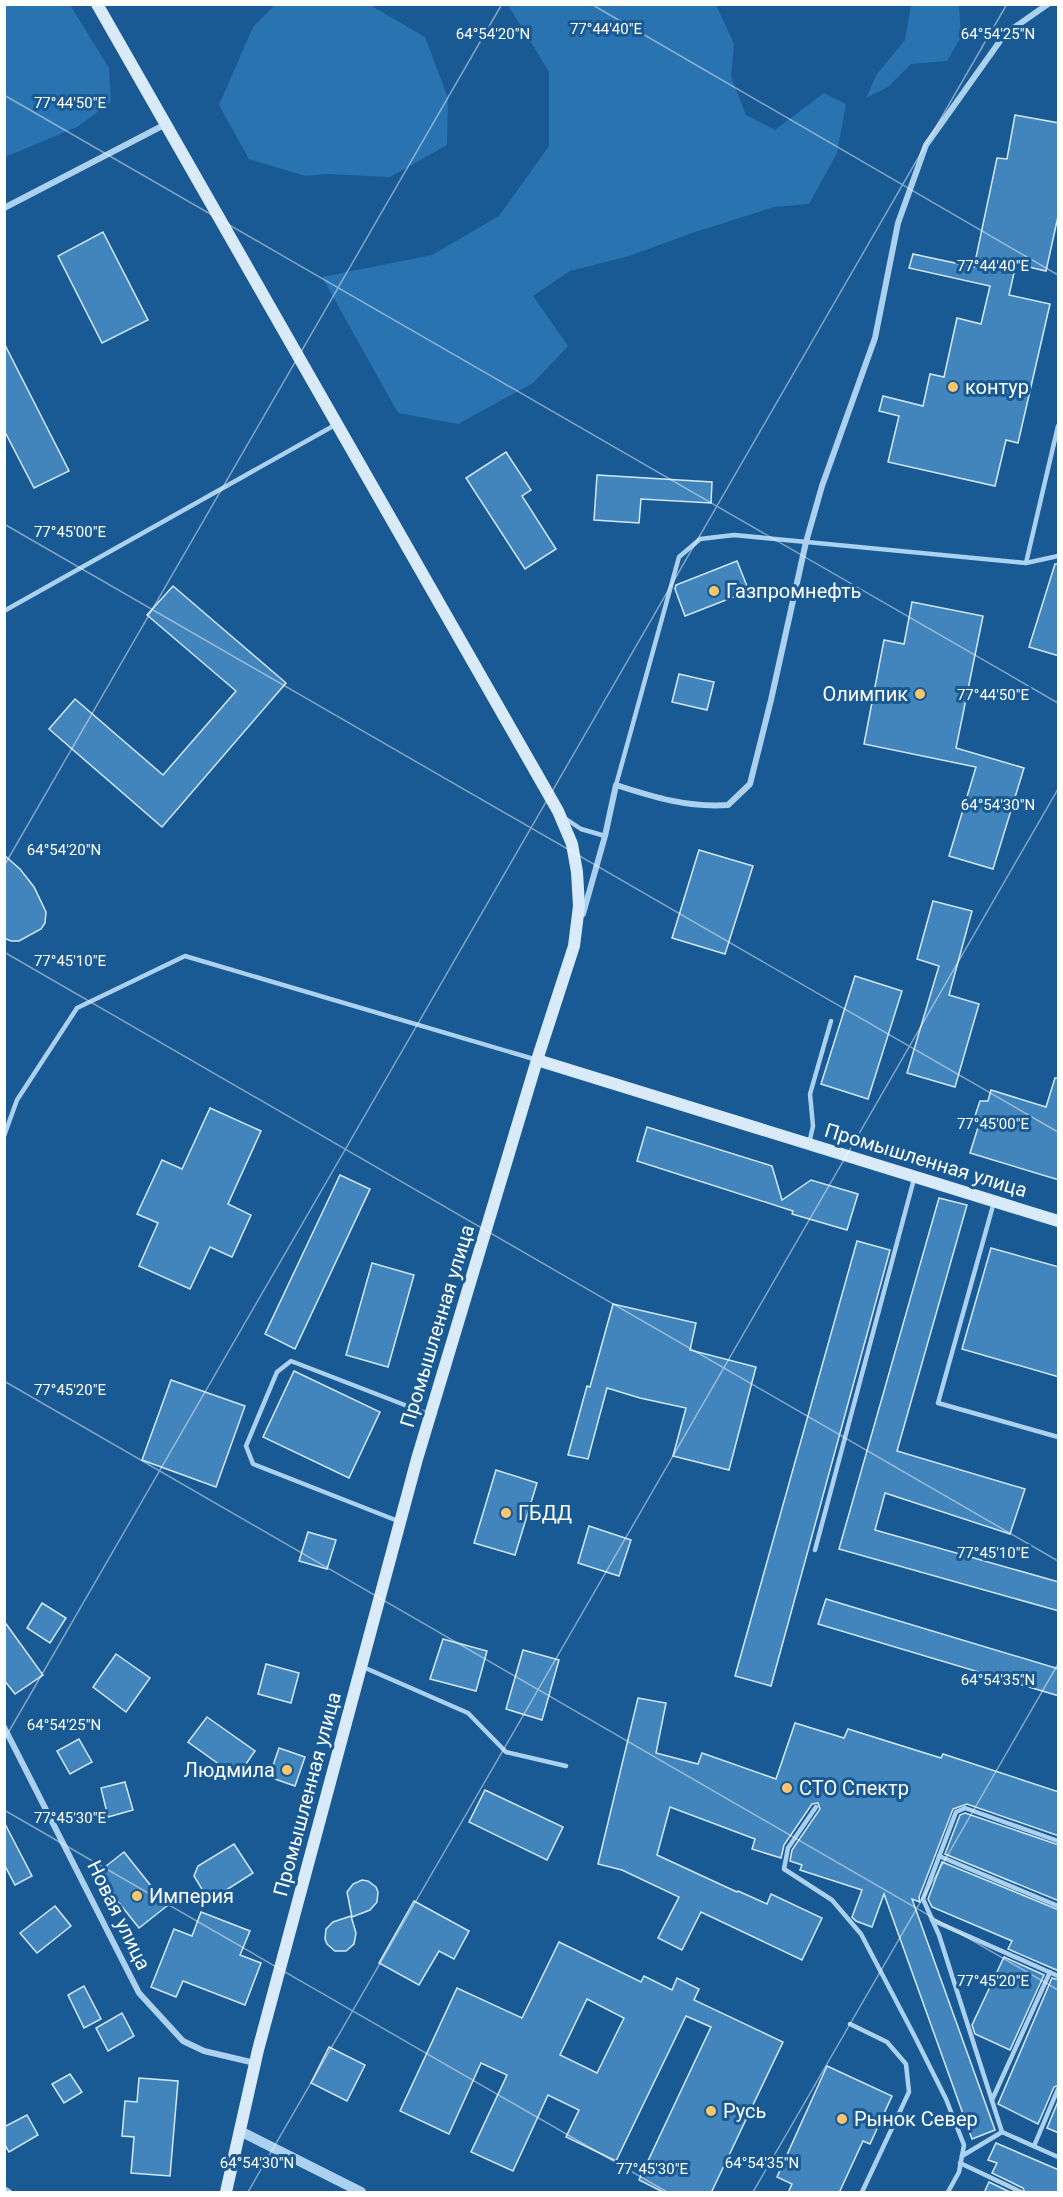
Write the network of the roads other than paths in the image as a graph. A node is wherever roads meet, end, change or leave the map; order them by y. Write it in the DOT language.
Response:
graph roads {
  1 [pos="97,4"];
  2 [pos="1048,4"];
  3 [pos="166,124"];
  4 [pos="4,208"];
  5 [pos="337,423"];
  6 [pos="1059,426"];
  7 [pos="806,542"];
  8 [pos="1059,556"];
  9 [pos="1026,562"];
  10 [pos="4,611"];
  11 [pos="616,785"];
  12 [pos="558,811"];
  13 [pos="605,836"];
  14 [pos="574,946"];
  15 [pos="831,1021"];
  16 [pos="537,1060"];
  17 [pos="4,1136"];
  18 [pos="809,1144"];
  19 [pos="915,1177"];
  20 [pos="994,1201"];
  21 [pos="1059,1221"];
  22 [pos="430,1415"];
  23 [pos="1059,1437"];
  24 [pos="400,1521"];
  25 [pos="815,1550"];
  26 [pos="362,1666"];
  27 [pos="4,1727"];
  28 [pos="566,1766"];
  29 [pos="816,1808"];
  30 [pos="1059,1841"];
  31 [pos="939,1856"];
  32 [pos="1059,1906"];
  33 [pos="932,1920"];
  34 [pos="1050,1972"];
  35 [pos="1059,1976"];
  36 [pos="850,2024"];
  37 [pos="255,2063"];
  38 [pos="1059,2089"];
  39 [pos="992,2100"];
  40 [pos="240,2131"];
  41 [pos="1002,2132"];
  42 [pos="1034,2146"];
  43 [pos="962,2156"];
  44 [pos="1059,2157"];
  45 [pos="960,2163"];
  46 [pos="4,2189"];
  47 [pos="9,2193"];
  48 [pos="226,2193"];
  49 [pos="361,2193"];
  50 [pos="862,2193"];
  51 [pos="948,2193"];
  52 [pos="1021,2193"];
  1 -- 3 [label="main road"];
  2 -- 7 [label="street"];
  3 -- 4 [label="street"];
  3 -- 5 [label="main road"];
  5 -- 10 [label="lane"];
  5 -- 12 [label="main road"];
  6 -- 9 [label="lane"];
  7 -- 9 [label="lane"];
  7 -- 11 [label="lane"];
  7 -- 11 [label="street"];
  8 -- 9 [label="lane"];
  11 -- 13 [label="street"];
  12 -- 13 [label="lane"];
  12 -- 14 [label="main road"];
  13 -- 14 [label="street"];
  14 -- 16 [label="main road"];
  15 -- 18 [label="lane"];
  16 -- 17 [label="lane"];
  16 -- 18 [label="main road, Промышленная улица"];
  16 -- 22 [label="main road, Промышленная улица"];
  18 -- 19 [label="main road, Промышленная улица"];
  19 -- 20 [label="main road, Промышленная улица"];
  19 -- 25 [label="lane"];
  20 -- 21 [label="main road, Промышленная улица"];
  20 -- 23 [label="lane"];
  22 -- 24 [label="main road, Промышленная улица"];
  22 -- 24 [label="lane"];
  24 -- 26 [label="main road, Промышленная улица"];
  26 -- 28 [label="lane"];
  26 -- 37 [label="main road, Промышленная улица"];
  27 -- 37 [label="street, Новая улица"];
  29 -- 43 [label="lane"];
  30 -- 31 [label="lane"];
  31 -- 32 [label="lane"];
  31 -- 33 [label="lane"];
  33 -- 34 [label="lane"];
  33 -- 39 [label="lane"];
  34 -- 35 [label="lane"];
  34 -- 39 [label="lane"];
  36 -- 50 [label="lane"];
  37 -- 40 [label="main road, Промышленная улица"];
  38 -- 42 [label="lane"];
  39 -- 41 [label="lane"];
  40 -- 48 [label="main road, Промышленная улица"];
  40 -- 49 [label="street"];
  41 -- 42 [label="lane"];
  41 -- 43 [label="lane"];
  42 -- 44 [label="lane"];
  43 -- 45 [label="lane"];
  45 -- 51 [label="lane"];
  45 -- 52 [label="lane"];
  46 -- 47 [label="street"];
}
